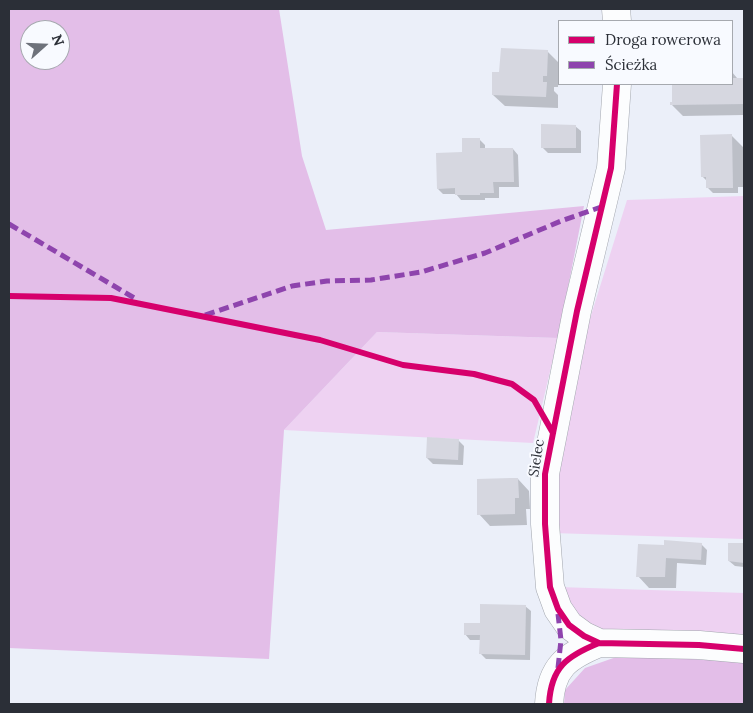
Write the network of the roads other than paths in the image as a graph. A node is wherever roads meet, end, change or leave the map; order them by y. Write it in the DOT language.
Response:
graph roads {
  1 [pos="617,85"];
  2 [pos="599,643"];
  3 [pos="744,649"];
  4 [pos="549,704"];
  1 -- 2 [label="street, Sielec"];
  2 -- 3 [label="street"];
  2 -- 4 [label="street"];
}
